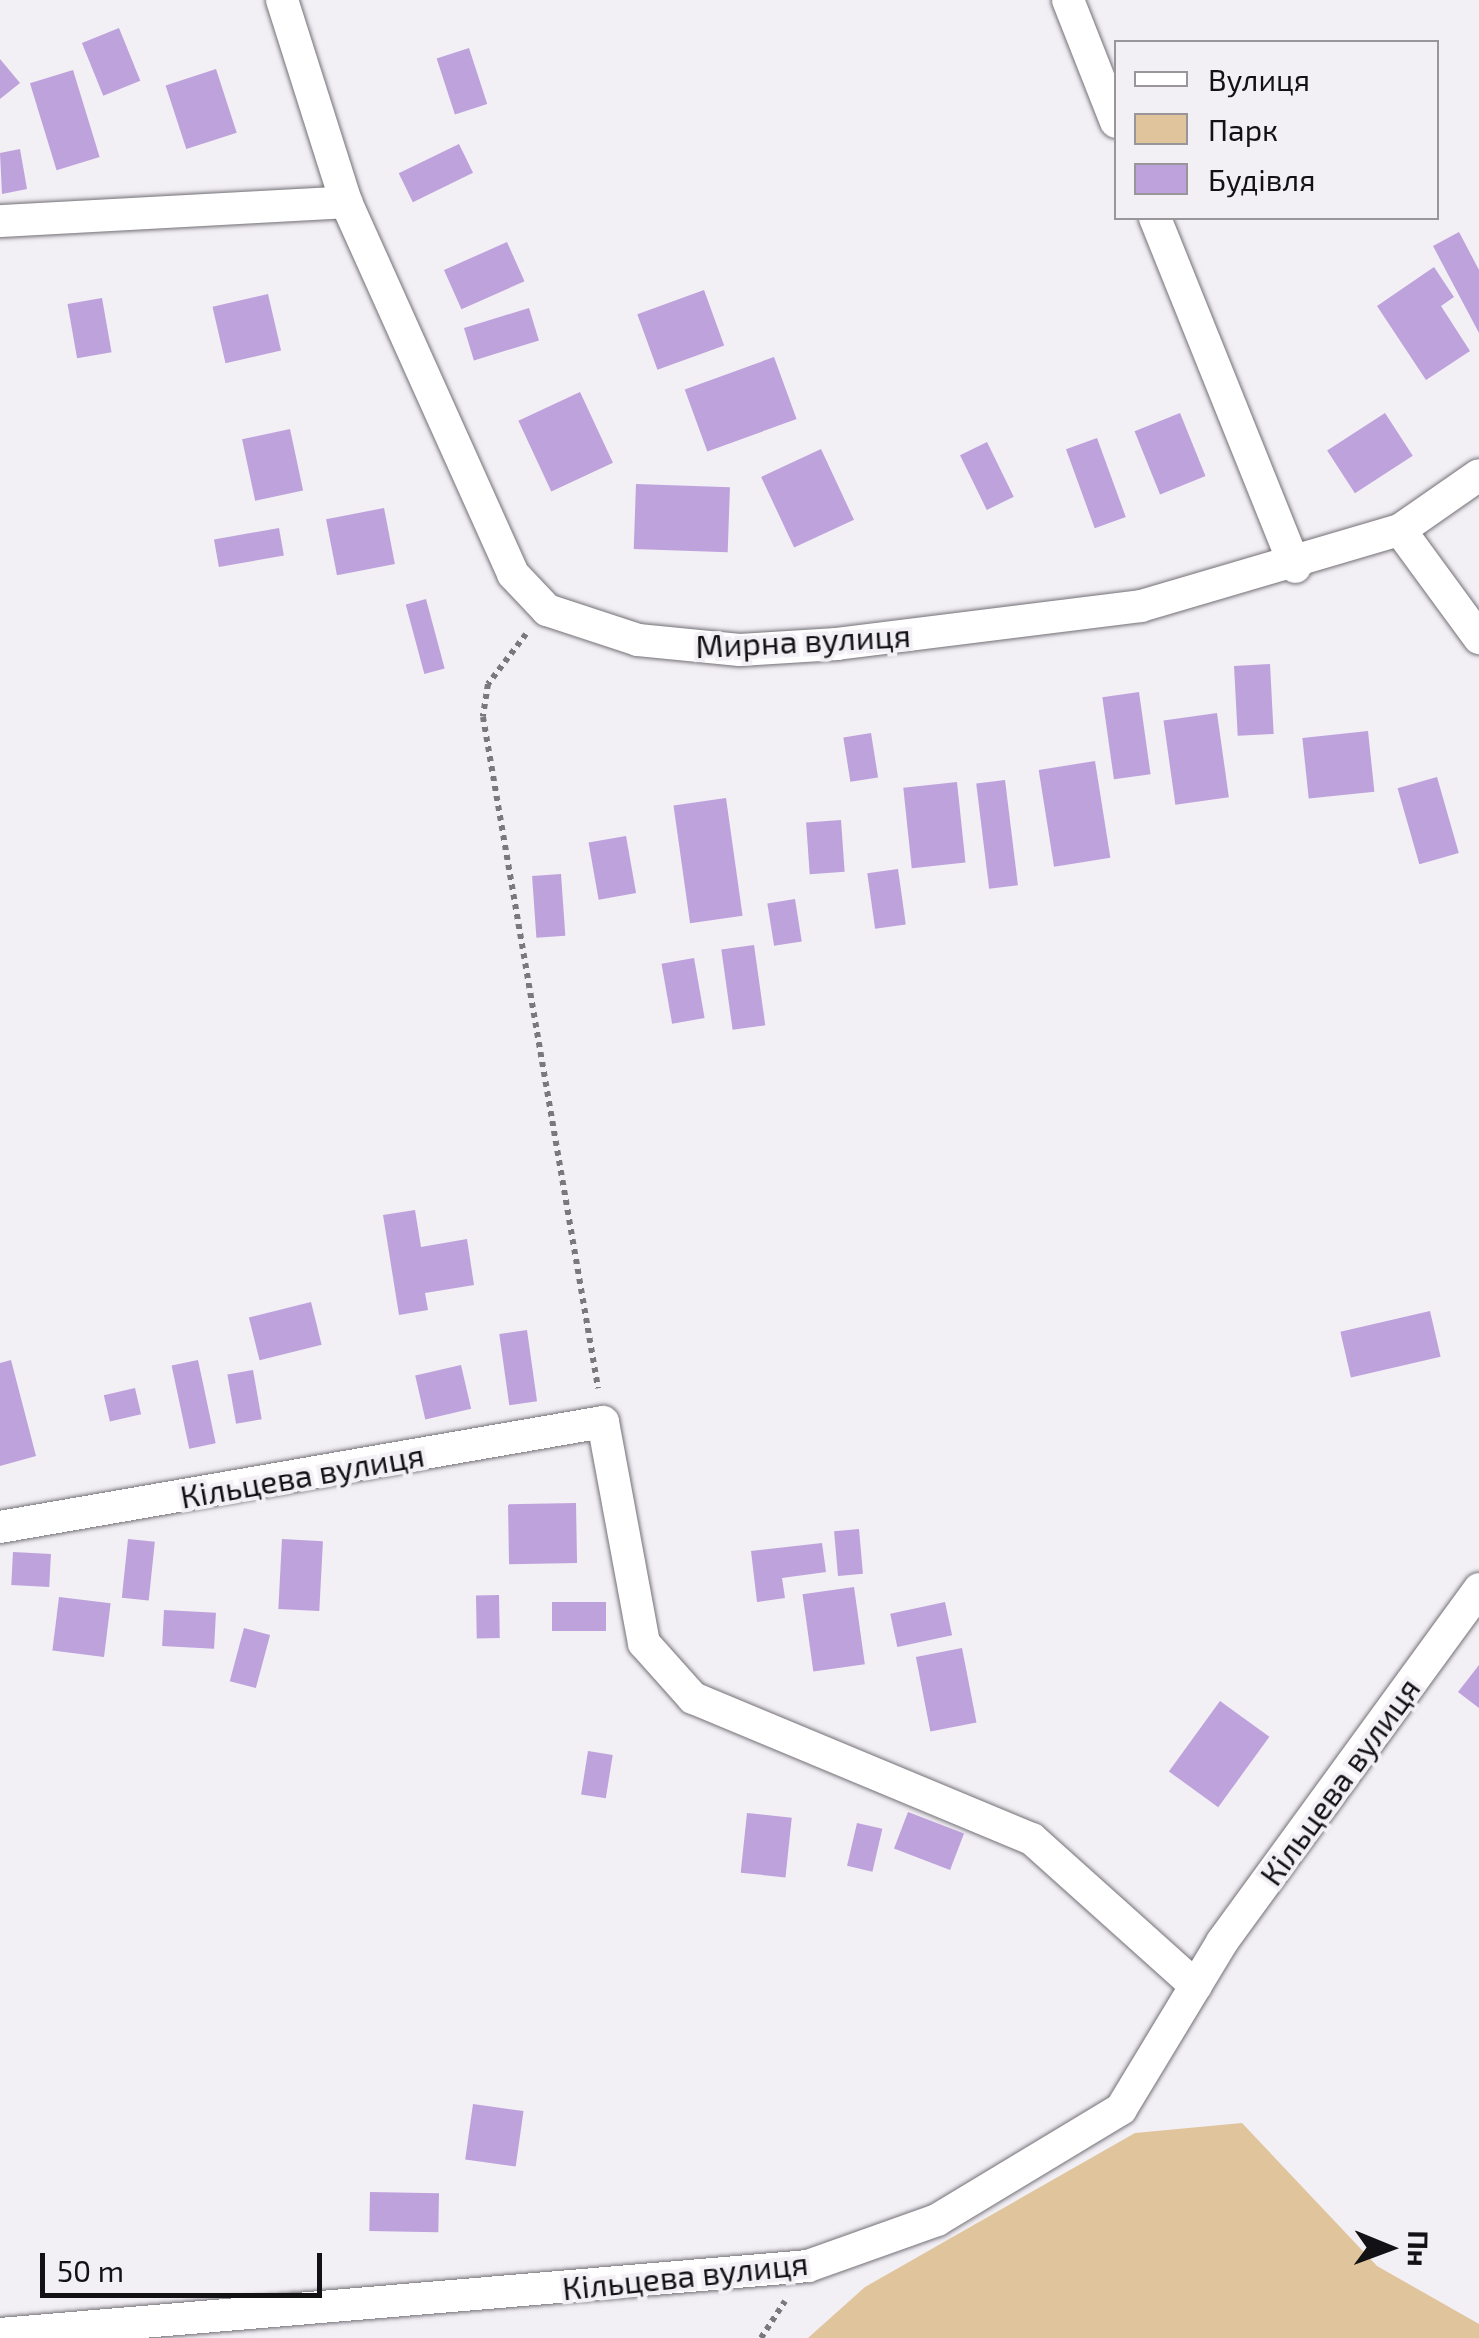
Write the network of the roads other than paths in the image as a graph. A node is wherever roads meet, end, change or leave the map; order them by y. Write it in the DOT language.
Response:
graph roads {
  1 [pos="282,0"];
  2 [pos="1068,0"];
  3 [pos="1114,117"];
  4 [pos="346,202"];
  5 [pos="1156,220"];
  6 [pos="0,222"];
  7 [pos="1479,475"];
  8 [pos="1400,530"];
  9 [pos="1295,567"];
  10 [pos="1479,638"];
  11 [pos="0,1527"];
  12 [pos="1479,1589"];
  13 [pos="1196,1986"];
  14 [pos="0,2334"];
  1 -- 4 [label="street"];
  2 -- 3 [label="street"];
  4 -- 6 [label="street"];
  4 -- 9 [label="street, Мирна вулиця"];
  5 -- 9 [label="street"];
  7 -- 8 [label="street, Мирна вулиця"];
  8 -- 9 [label="street, Мирна вулиця"];
  8 -- 10 [label="street"];
  11 -- 13 [label="street, Кільцева вулиця"];
  12 -- 13 [label="street, Кільцева вулиця"];
  13 -- 14 [label="street, Кільцева вулиця"];
}
